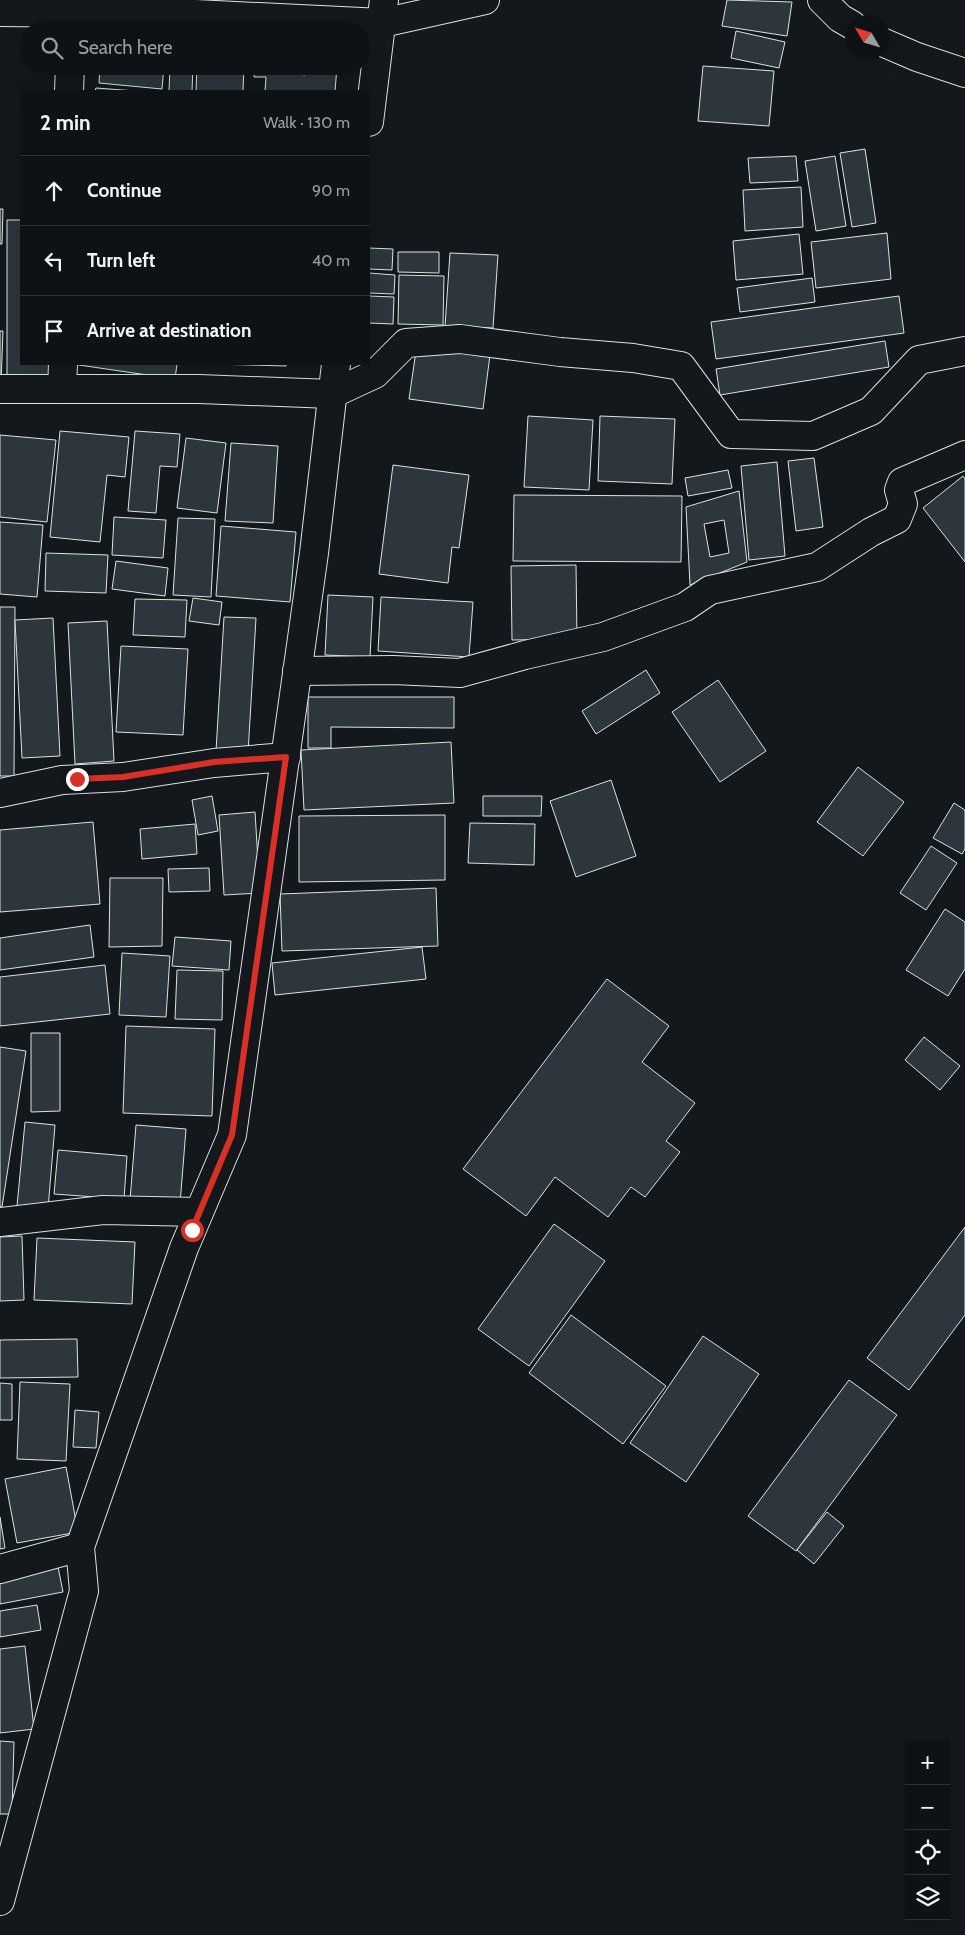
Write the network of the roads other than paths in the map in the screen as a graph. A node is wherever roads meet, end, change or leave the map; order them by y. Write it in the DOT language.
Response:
graph roads {
  1 [pos="485,0"];
  2 [pos="822,0"];
  3 [pos="383,11"];
  4 [pos="0,12"];
  5 [pos="71,20"];
  6 [pos="845,21"];
  7 [pos="890,45"];
  8 [pos="965,73"];
  9 [pos="70,75"];
  10 [pos="69,90"];
  11 [pos="370,114"];
  12 [pos="965,351"];
  13 [pos="336,365"];
  14 [pos="63,376"];
  15 [pos="0,389"];
  16 [pos="332,394"];
  17 [pos="965,455"];
  18 [pos="297,671"];
  19 [pos="286,757"];
  20 [pos="0,793"];
  21 [pos="199,1212"];
  22 [pos="0,1222"];
  23 [pos="80,1547"];
  24 [pos="0,1569"];
  25 [pos="11,1831"];
  26 [pos="0,1901"];
  1 -- 3 [label="street"];
  2 -- 6 [label="street"];
  3 -- 5 [label="street"];
  3 -- 11 [label="street"];
  4 -- 5 [label="street"];
  7 -- 8 [label="street"];
  9 -- 10 [label="street"];
  12 -- 16 [label="street"];
  13 -- 16 [label="street"];
  14 -- 15 [label="street"];
  14 -- 16 [label="street"];
  16 -- 18 [label="street"];
  17 -- 18 [label="street"];
  18 -- 19 [label="street"];
  19 -- 20 [label="street"];
  19 -- 21 [label="street"];
  21 -- 22 [label="street"];
  21 -- 23 [label="street"];
  23 -- 24 [label="street"];
  23 -- 25 [label="street"];
  25 -- 26 [label="street"];
}
